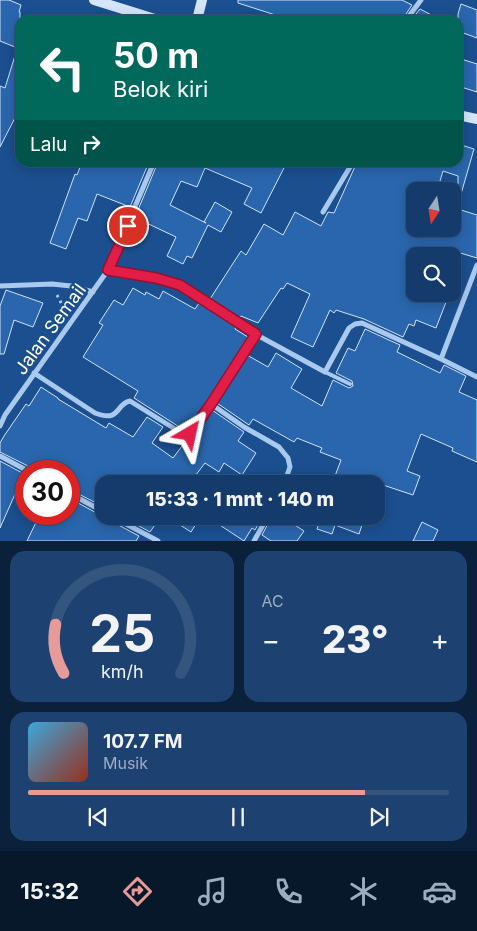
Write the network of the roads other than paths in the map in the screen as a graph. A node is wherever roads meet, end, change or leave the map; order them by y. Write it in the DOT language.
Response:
graph roads {
  1 [pos="94,0"];
  2 [pos="202,0"];
  3 [pos="421,0"];
  4 [pos="142,15"];
  5 [pos="198,15"];
  6 [pos="410,15"];
  7 [pos="463,116"];
  8 [pos="477,119"];
  9 [pos="152,167"];
  10 [pos="350,167"];
  11 [pos="323,212"];
  12 [pos="477,265"];
  13 [pos="108,270"];
  14 [pos="0,286"];
  15 [pos="93,292"];
  16 [pos="256,334"];
  17 [pos="441,358"];
  18 [pos="325,372"];
  19 [pos="34,373"];
  20 [pos="477,377"];
  21 [pos="350,384"];
  22 [pos="211,404"];
  23 [pos="0,426"];
  24 [pos="0,456"];
  25 [pos="15,464"];
  26 [pos="287,475"];
  27 [pos="80,499"];
  28 [pos="95,507"];
  29 [pos="129,525"];
  30 [pos="263,525"];
  31 [pos="158,541"];
  32 [pos="254,541"];
  1 -- 4 [label="main road"];
  2 -- 5 [label="main road"];
  3 -- 6 [label="street"];
  7 -- 8 [label="main road"];
  9 -- 13 [label="street, Jalan Semail"];
  10 -- 11 [label="street"];
  12 -- 17 [label="street"];
  13 -- 15 [label="street, Jalan Semail"];
  13 -- 16 [label="street"];
  14 -- 15 [label="street"];
  15 -- 19 [label="street, Jalan Semail"];
  16 -- 18 [label="street"];
  16 -- 22 [label="street"];
  17 -- 18 [label="street"];
  17 -- 20 [label="street"];
  18 -- 21 [label="lane"];
  19 -- 22 [label="street"];
  19 -- 23 [label="street, Jalan Semail"];
  22 -- 26 [label="street"];
  24 -- 25 [label="street"];
  27 -- 28 [label="street"];
  29 -- 31 [label="street"];
  30 -- 32 [label="street"];
}
